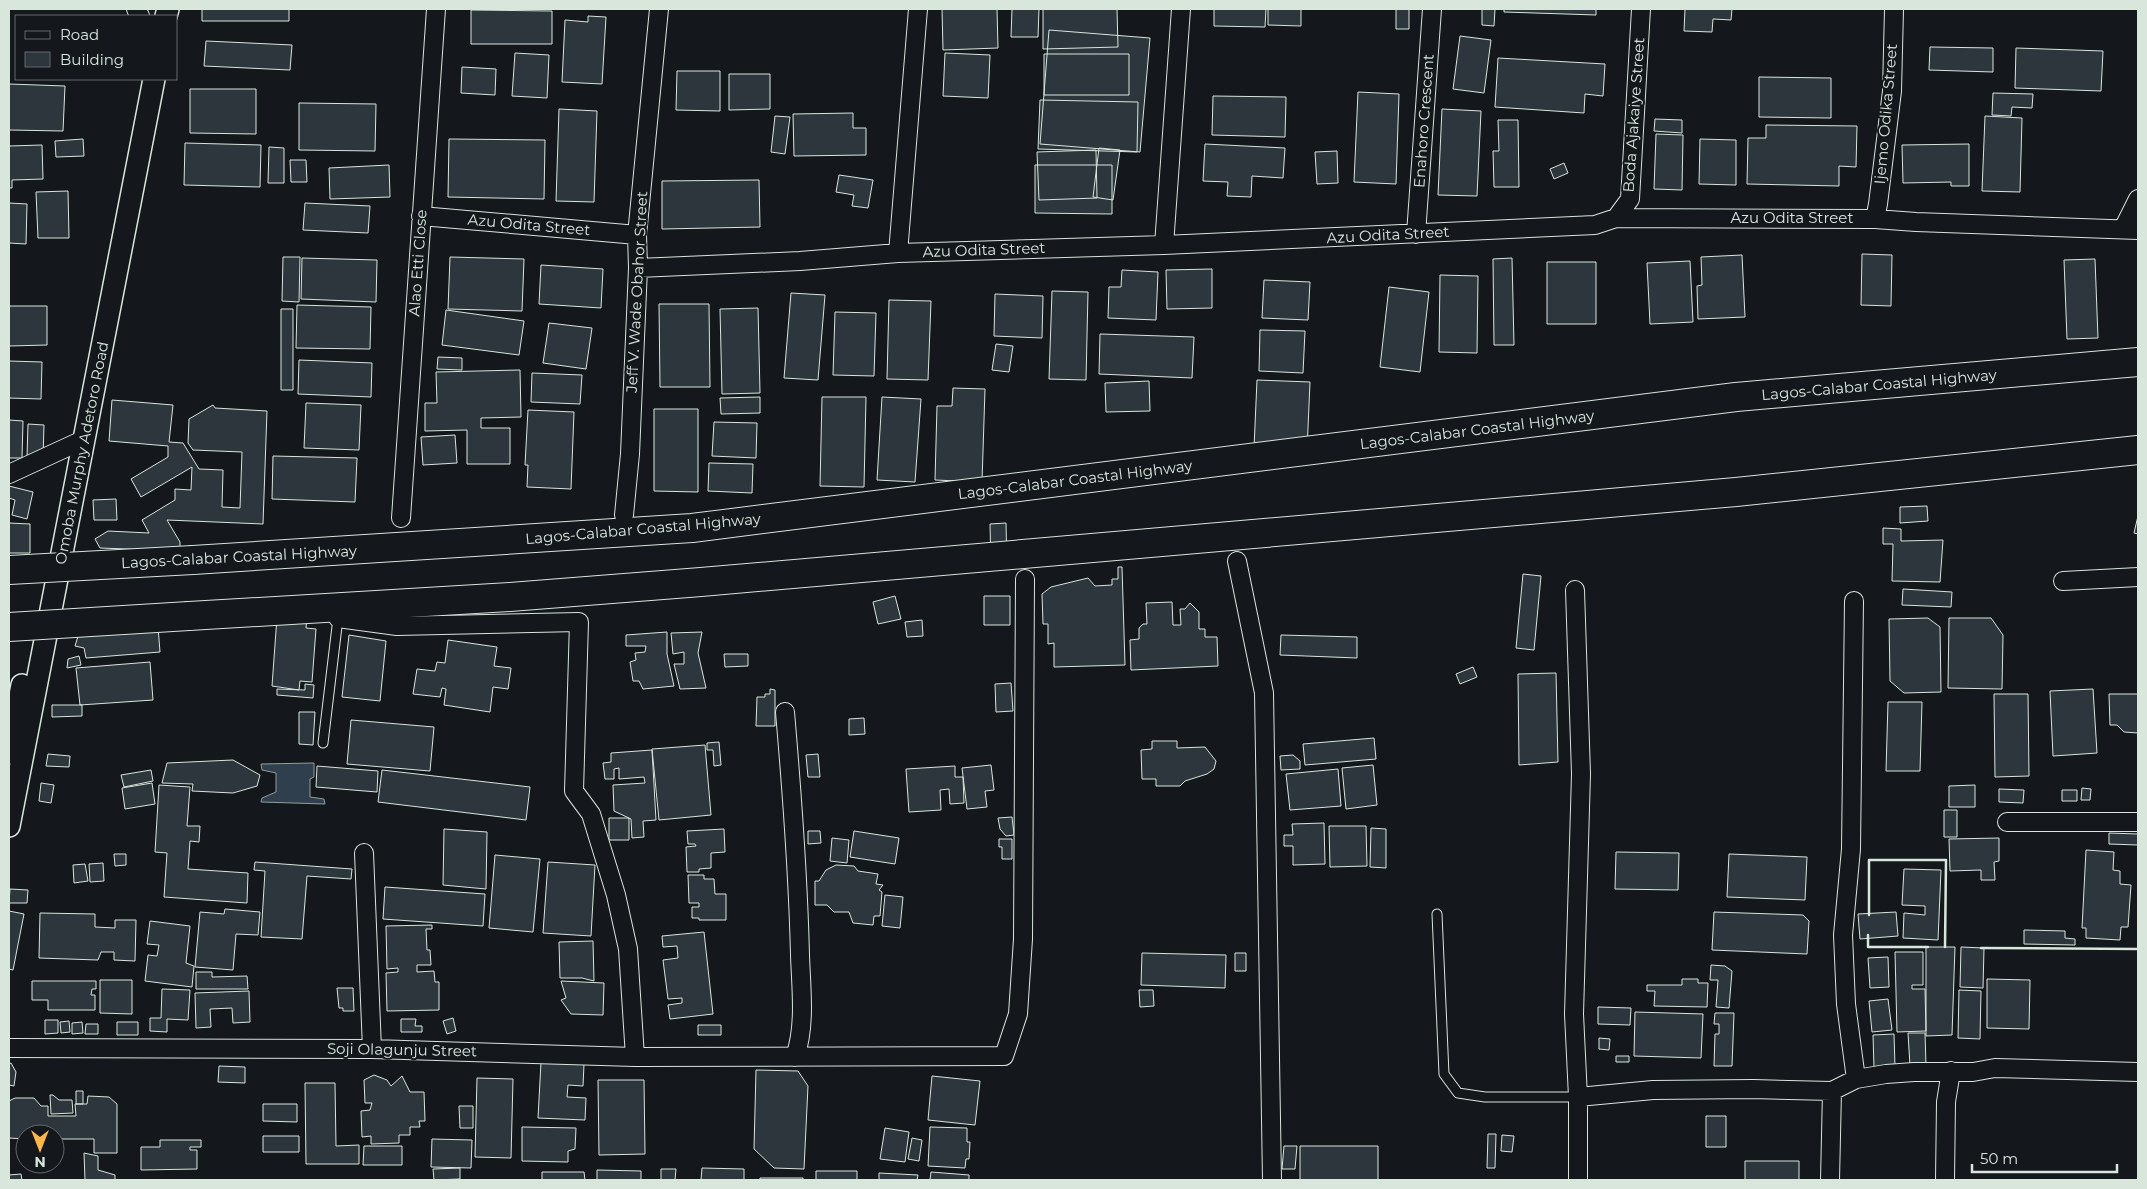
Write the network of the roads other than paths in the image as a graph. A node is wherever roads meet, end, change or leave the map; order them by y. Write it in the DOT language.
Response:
graph roads {
  1 [pos="436,9"];
  2 [pos="659,9"];
  3 [pos="918,9"];
  4 [pos="1181,9"];
  5 [pos="1432,9"];
  6 [pos="1641,9"];
  7 [pos="1894,9"];
  8 [pos="144,80"];
  9 [pos="154,80"];
  10 [pos="2138,199"];
  11 [pos="422,216"];
  12 [pos="1616,218"];
  13 [pos="1875,219"];
  14 [pos="2131,230"];
  15 [pos="1416,234"];
  16 [pos="637,235"];
  17 [pos="1164,245"];
  18 [pos="898,253"];
  19 [pos="638,268"];
  20 [pos="2138,362"];
  21 [pos="78,442"];
  22 [pos="2138,450"];
  23 [pos="9,474"];
  24 [pos="624,515"];
  25 [pos="401,518"];
  26 [pos="1237,561"];
  27 [pos="9,570"];
  28 [pos="2138,577"];
  29 [pos="1024,579"];
  30 [pos="2063,581"];
  31 [pos="1575,590"];
  32 [pos="1854,601"];
  33 [pos="338,618"];
  34 [pos="9,627"];
  35 [pos="785,712"];
  36 [pos="323,743"];
  37 [pos="9,753"];
  38 [pos="2007,822"];
  39 [pos="2138,822"];
  40 [pos="9,826"];
  41 [pos="364,853"];
  42 [pos="1437,914"];
  43 [pos="9,1048"];
  44 [pos="372,1048"];
  45 [pos="635,1056"];
  46 [pos="795,1056"];
  47 [pos="1951,1071"];
  48 [pos="2138,1072"];
  49 [pos="1856,1079"];
  50 [pos="1832,1091"];
  51 [pos="1578,1097"];
  52 [pos="1272,1180"];
  53 [pos="1578,1180"];
  54 [pos="1830,1180"];
  55 [pos="1946,1180"];
  1 -- 11 [label="street, Alao Etti Close"];
  2 -- 16 [label="street, Jeff V. Wade Obahor Street"];
  3 -- 18 [label="street"];
  4 -- 17 [label="street"];
  5 -- 15 [label="street, Enahoro Crescent"];
  6 -- 12 [label="street, Boda Ajakaiye Street"];
  7 -- 13 [label="street, Ijemo Odika Street"];
  8 -- 21 [label="street, Omoba Murphy Adetoro Road"];
  9 -- 21 [label="street, Omoba Murphy Adetoro Road"];
  10 -- 14 [label="street"];
  11 -- 16 [label="street, Azu Odita Street"];
  11 -- 25 [label="street, Alao Etti Close"];
  12 -- 13 [label="street, Azu Odita Street"];
  12 -- 15 [label="street, Azu Odita Street"];
  13 -- 14 [label="street, Azu Odita Street"];
  15 -- 17 [label="street, Azu Odita Street"];
  16 -- 19 [label="street, Jeff V. Wade Obahor Street"];
  17 -- 18 [label="street, Azu Odita Street"];
  18 -- 19 [label="street, Azu Odita Street"];
  19 -- 24 [label="street, Jeff V. Wade Obahor Street"];
  20 -- 27 [label="highway, Lagos-Calabar Coastal Highway, bridge"];
  21 -- 23 [label="street"];
  21 -- 37 [label="street, Omoba Murphy Adetoro Road"];
  21 -- 40 [label="street, Omoba Murphy Adetoro Road"];
  22 -- 34 [label="highway, bridge"];
  26 -- 52 [label="street"];
  28 -- 30 [label="street"];
  29 -- 46 [label="street, Soji Olagunju Street"];
  31 -- 51 [label="street"];
  32 -- 49 [label="street"];
  33 -- 36 [label="lane"];
  33 -- 45 [label="street"];
  35 -- 46 [label="street"];
  38 -- 39 [label="street"];
  41 -- 44 [label="street"];
  42 -- 51 [label="lane"];
  43 -- 44 [label="street, Soji Olagunju Street"];
  44 -- 45 [label="street, Soji Olagunju Street"];
  45 -- 46 [label="street, Soji Olagunju Street"];
  47 -- 48 [label="street"];
  47 -- 49 [label="street"];
  47 -- 55 [label="street"];
  49 -- 50 [label="street"];
  50 -- 51 [label="street"];
  50 -- 54 [label="street"];
  51 -- 53 [label="street"];
}
